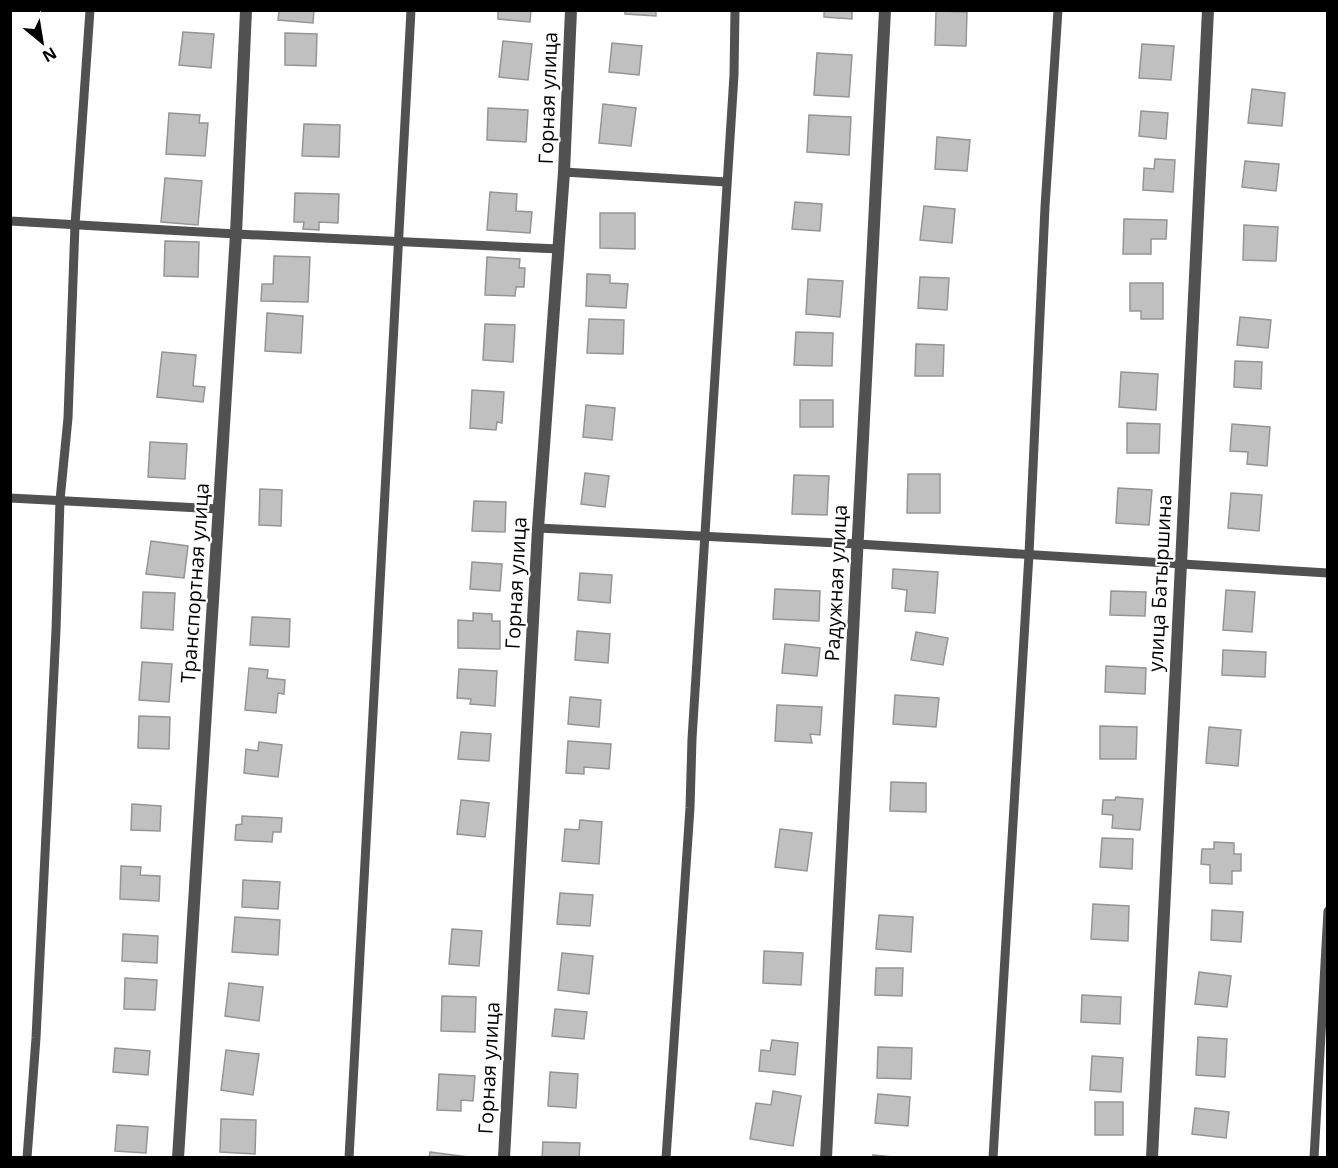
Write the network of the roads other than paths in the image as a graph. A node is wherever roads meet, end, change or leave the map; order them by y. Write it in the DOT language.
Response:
graph roads {
  1 [pos="90,10"];
  2 [pos="246,10"];
  3 [pos="411,10"];
  4 [pos="571,10"];
  5 [pos="735,10"];
  6 [pos="885,10"];
  7 [pos="1058,10"];
  8 [pos="1208,10"];
  9 [pos="564,172"];
  10 [pos="726,182"];
  11 [pos="10,221"];
  12 [pos="75,225"];
  13 [pos="236,234"];
  14 [pos="399,241"];
  15 [pos="560,249"];
  16 [pos="10,498"];
  17 [pos="60,500"];
  18 [pos="219,509"];
  19 [pos="538,528"];
  20 [pos="706,537"];
  21 [pos="858,544"];
  22 [pos="1029,555"];
  23 [pos="1181,564"];
  24 [pos="1328,573"];
  25 [pos="1328,911"];
  26 [pos="27,1158"];
  27 [pos="178,1158"];
  28 [pos="349,1158"];
  29 [pos="504,1158"];
  30 [pos="666,1158"];
  31 [pos="826,1158"];
  32 [pos="993,1158"];
  33 [pos="1152,1158"];
  34 [pos="1314,1158"];
  1 -- 12 [label="lane"];
  2 -- 13 [label="street, Транспортная улица"];
  3 -- 14 [label="lane"];
  4 -- 9 [label="street, Горная улица"];
  5 -- 10 [label="lane"];
  6 -- 21 [label="street, Радужная улица"];
  7 -- 22 [label="lane"];
  8 -- 23 [label="street, улица Батыршина"];
  9 -- 10 [label="lane"];
  9 -- 15 [label="street, Горная улица"];
  10 -- 20 [label="lane"];
  11 -- 12 [label="lane"];
  12 -- 13 [label="lane"];
  12 -- 17 [label="lane"];
  13 -- 14 [label="lane"];
  13 -- 18 [label="street, Транспортная улица"];
  14 -- 15 [label="lane"];
  14 -- 28 [label="lane"];
  15 -- 19 [label="street, Горная улица"];
  16 -- 17 [label="lane"];
  17 -- 18 [label="lane"];
  17 -- 26 [label="lane"];
  18 -- 27 [label="street, Транспортная улица"];
  19 -- 20 [label="lane"];
  19 -- 29 [label="street, Горная улица"];
  20 -- 21 [label="lane"];
  20 -- 30 [label="lane"];
  21 -- 22 [label="lane"];
  21 -- 31 [label="street, Радужная улица"];
  22 -- 23 [label="lane"];
  22 -- 32 [label="lane"];
  23 -- 24 [label="lane"];
  23 -- 33 [label="street, улица Батыршина"];
  25 -- 34 [label="lane"];
}
